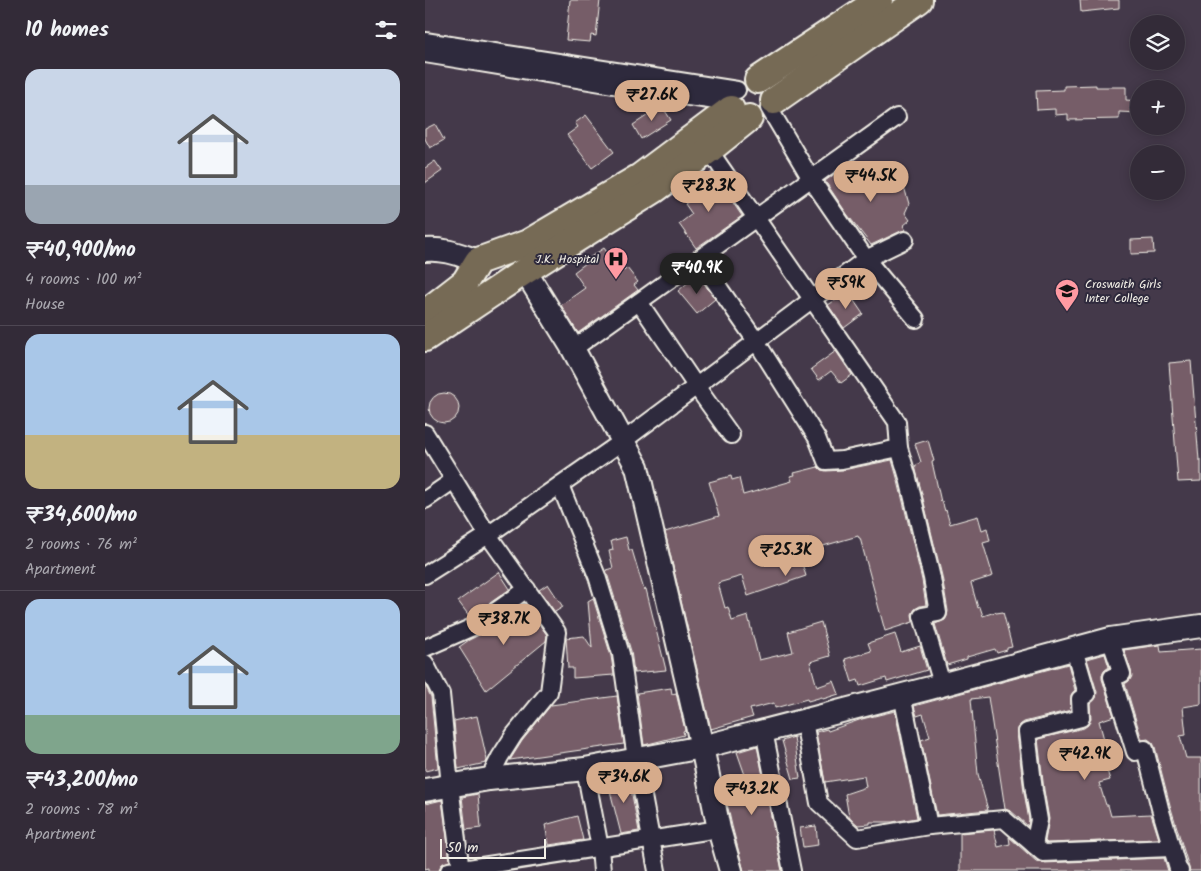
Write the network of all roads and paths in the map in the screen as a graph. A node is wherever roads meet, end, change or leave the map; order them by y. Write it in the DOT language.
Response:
graph roads {
  1 [pos="879,0"];
  2 [pos="919,0"];
  3 [pos="425,41"];
  4 [pos="425,54"];
  5 [pos="750,101"];
  6 [pos="897,117"];
  7 [pos="709,150"];
  8 [pos="811,179"];
  9 [pos="756,218"];
  10 [pos="905,240"];
  11 [pos="425,250"];
  12 [pos="531,259"];
  13 [pos="699,259"];
  14 [pos="867,259"];
  15 [pos="474,281"];
  16 [pos="813,299"];
  17 [pos="639,302"];
  18 [pos="425,314"];
  19 [pos="916,319"];
  20 [pos="425,338"];
  21 [pos="756,341"];
  22 [pos="573,349"];
  23 [pos="696,386"];
  24 [pos="425,434"];
  25 [pos="731,435"];
  26 [pos="623,441"];
  27 [pos="899,448"];
  28 [pos="454,480"];
  29 [pos="560,485"];
  30 [pos="425,500"];
  31 [pos="489,535"];
  32 [pos="425,575"];
  33 [pos="527,589"];
  34 [pos="1201,626"];
  35 [pos="1110,639"];
  36 [pos="425,648"];
  37 [pos="1074,649"];
  38 [pos="425,663"];
  39 [pos="942,684"];
  40 [pos="902,695"];
  41 [pos="804,721"];
  42 [pos="764,731"];
  43 [pos="702,747"];
  44 [pos="636,759"];
  45 [pos="585,769"];
  46 [pos="489,779"];
  47 [pos="450,786"];
  48 [pos="425,790"];
  49 [pos="929,826"];
  50 [pos="719,829"];
  51 [pos="651,840"];
  52 [pos="1034,845"];
  53 [pos="600,848"];
  54 [pos="1172,848"];
  55 [pos="457,870"];
  56 [pos="602,871"];
  57 [pos="657,871"];
  58 [pos="731,871"];
  59 [pos="791,871"];
  60 [pos="1180,871"];
  1 -- 5 [label="main road"];
  2 -- 5 [label="main road"];
  3 -- 5 [label="street"];
  4 -- 5 [label="street"];
  5 -- 7 [label="main road"];
  5 -- 8 [label="street"];
  5 -- 12 [label="main road"];
  6 -- 8 [label="street"];
  7 -- 9 [label="street"];
  7 -- 12 [label="main road"];
  8 -- 9 [label="street"];
  8 -- 14 [label="street"];
  9 -- 13 [label="street"];
  9 -- 16 [label="street"];
  10 -- 14 [label="street"];
  11 -- 15 [label="street"];
  12 -- 15 [label="main road"];
  12 -- 15 [label="main road"];
  12 -- 22 [label="street"];
  13 -- 17 [label="street"];
  13 -- 21 [label="street"];
  14 -- 16 [label="street"];
  14 -- 19 [label="street"];
  15 -- 18 [label="main road"];
  15 -- 20 [label="main road"];
  16 -- 21 [label="street"];
  16 -- 27 [label="street"];
  17 -- 22 [label="street"];
  17 -- 23 [label="street"];
  21 -- 23 [label="street"];
  21 -- 27 [label="street"];
  22 -- 26 [label="street"];
  23 -- 25 [label="street"];
  23 -- 26 [label="street"];
  24 -- 28 [label="street"];
  26 -- 29 [label="street"];
  26 -- 43 [label="street"];
  27 -- 39 [label="street"];
  28 -- 30 [label="street"];
  28 -- 31 [label="street"];
  29 -- 31 [label="street"];
  29 -- 44 [label="street"];
  31 -- 32 [label="street"];
  31 -- 33 [label="street"];
  33 -- 36 [label="street"];
  33 -- 46 [label="street"];
  34 -- 35 [label="street"];
  35 -- 37 [label="street"];
  35 -- 54 [label="street"];
  37 -- 39 [label="street"];
  37 -- 52 [label="street"];
  38 -- 47 [label="street"];
  39 -- 40 [label="street"];
  40 -- 41 [label="street"];
  40 -- 49 [label="street"];
  41 -- 42 [label="street"];
  41 -- 49 [label="street"];
  42 -- 43 [label="street"];
  42 -- 59 [label="street"];
  43 -- 44 [label="street"];
  43 -- 50 [label="street"];
  44 -- 45 [label="street"];
  44 -- 51 [label="street"];
  45 -- 46 [label="street"];
  45 -- 53 [label="street"];
  46 -- 47 [label="street"];
  47 -- 48 [label="street"];
  47 -- 55 [label="street"];
  49 -- 52 [label="street"];
  50 -- 51 [label="street"];
  50 -- 58 [label="street"];
  51 -- 53 [label="street"];
  51 -- 57 [label="street"];
  52 -- 54 [label="street"];
  53 -- 55 [label="street"];
  53 -- 56 [label="street"];
  54 -- 60 [label="street"];
}
